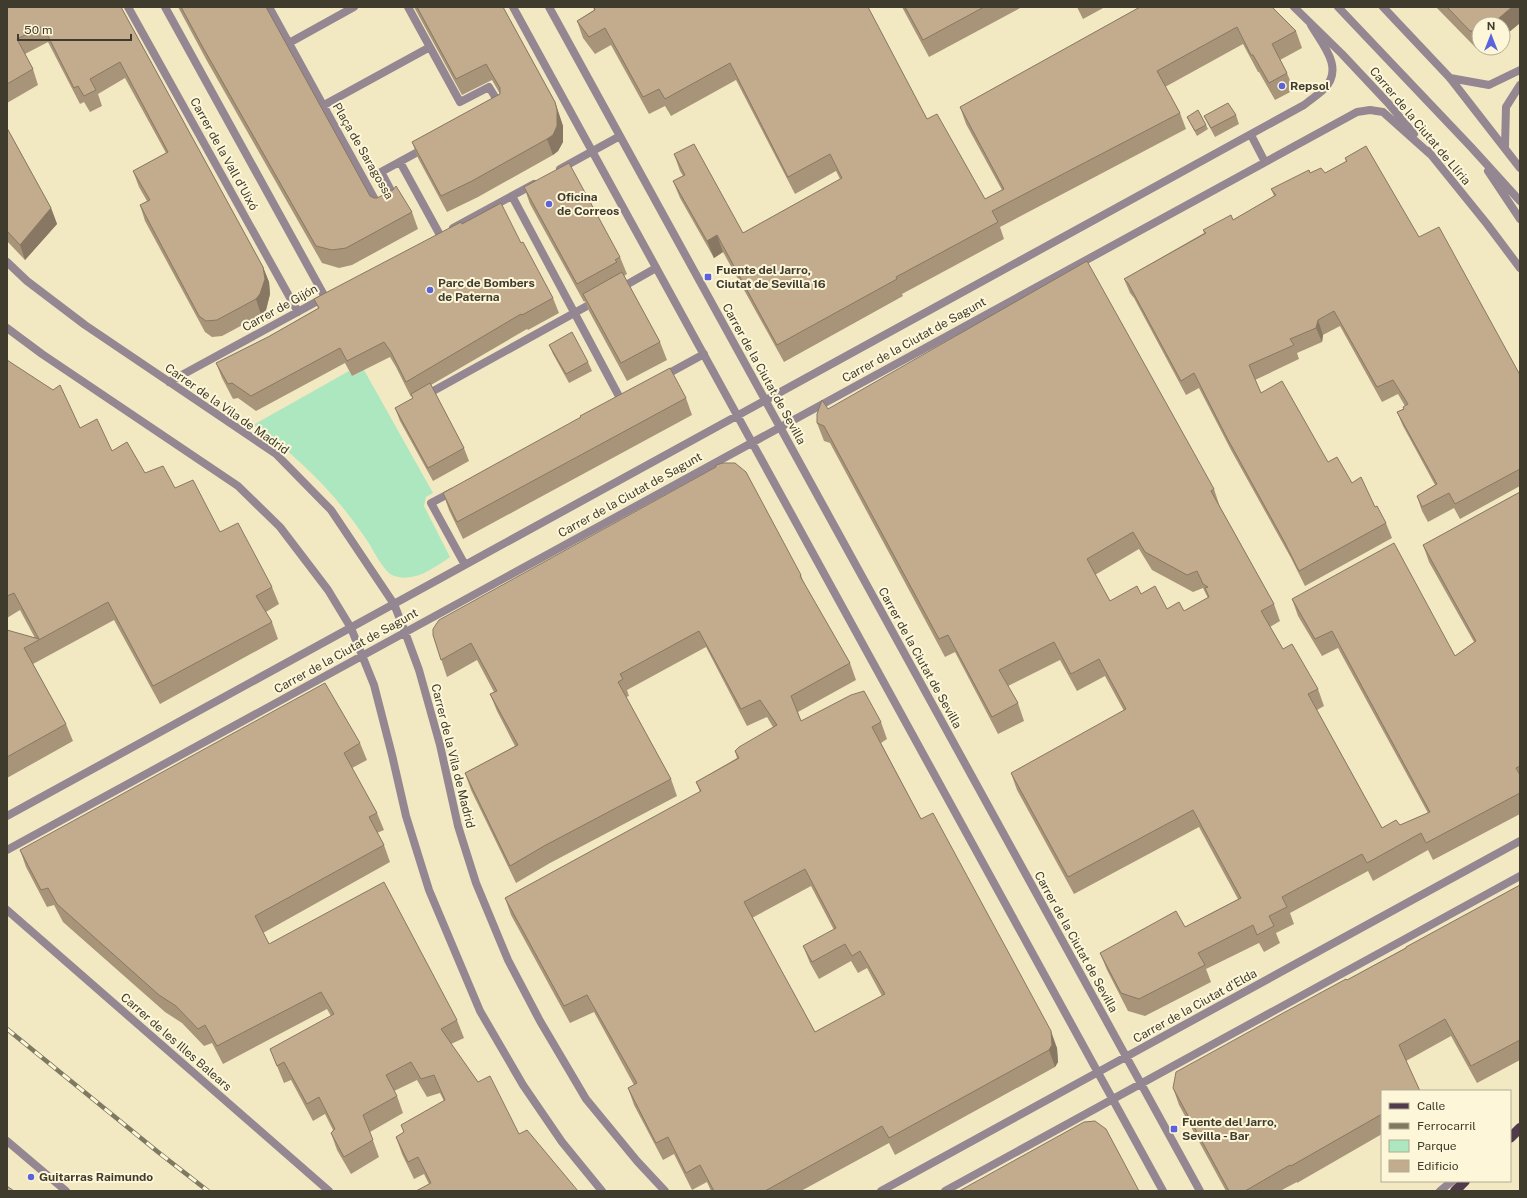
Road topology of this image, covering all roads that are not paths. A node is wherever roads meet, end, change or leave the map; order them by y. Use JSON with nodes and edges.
{"nodes":[{"id":1,"x":128,"y":7,"type":"edge"},
{"id":2,"x":166,"y":7,"type":"edge"},
{"id":3,"x":269,"y":7,"type":"edge"},
{"id":4,"x":354,"y":7,"type":"edge"},
{"id":5,"x":408,"y":7,"type":"edge"},
{"id":6,"x":513,"y":7,"type":"edge"},
{"id":7,"x":549,"y":7,"type":"edge"},
{"id":8,"x":1294,"y":7,"type":"edge"},
{"id":9,"x":1338,"y":7,"type":"edge"},
{"id":10,"x":1383,"y":7,"type":"edge"},
{"id":11,"x":1311,"y":25,"type":"junction"},
{"id":12,"x":289,"y":43,"type":"junction"},
{"id":13,"x":430,"y":47,"type":"junction"},
{"id":14,"x":1520,"y":70,"type":"edge"},
{"id":15,"x":1450,"y":78,"type":"junction"},
{"id":16,"x":1520,"y":85,"type":"edge"},
{"id":17,"x":324,"y":105,"type":"junction"},
{"id":18,"x":494,"y":110,"type":"edge"},
{"id":19,"x":1251,"y":135,"type":"junction"},
{"id":20,"x":620,"y":136,"type":"junction"},
{"id":21,"x":434,"y":143,"type":"edge"},
{"id":22,"x":1471,"y":147,"type":"junction"},
{"id":23,"x":1505,"y":147,"type":"junction"},
{"id":24,"x":592,"y":152,"type":"junction"},
{"id":25,"x":1430,"y":154,"type":"junction"},
{"id":26,"x":400,"y":162,"type":"junction"},
{"id":27,"x":1265,"y":162,"type":"junction"},
{"id":28,"x":1520,"y":168,"type":"edge"},
{"id":29,"x":552,"y":174,"type":"edge"},
{"id":30,"x":538,"y":181,"type":"edge"},
{"id":31,"x":512,"y":196,"type":"junction"},
{"id":32,"x":1520,"y":201,"type":"edge"},
{"id":33,"x":1520,"y":219,"type":"edge"},
{"id":34,"x":7,"y":262,"type":"edge"},
{"id":35,"x":656,"y":268,"type":"junction"},
{"id":36,"x":1520,"y":268,"type":"edge"},
{"id":37,"x":329,"y":295,"type":"joint"},
{"id":38,"x":298,"y":312,"type":"junction"},
{"id":39,"x":574,"y":313,"type":"junction"},
{"id":40,"x":7,"y":328,"type":"edge"},
{"id":41,"x":704,"y":354,"type":"junction"},
{"id":42,"x":655,"y":381,"type":"edge"},
{"id":43,"x":169,"y":382,"type":"junction"},
{"id":44,"x":421,"y":397,"type":"edge"},
{"id":45,"x":621,"y":400,"type":"edge"},
{"id":46,"x":765,"y":401,"type":"junction"},
{"id":47,"x":738,"y":416,"type":"junction"},
{"id":48,"x":780,"y":427,"type":"junction"},
{"id":49,"x":752,"y":442,"type":"junction"},
{"id":50,"x":458,"y":488,"type":"edge"},
{"id":51,"x":465,"y":565,"type":"junction"},
{"id":52,"x":394,"y":604,"type":"junction"},
{"id":53,"x":351,"y":628,"type":"junction"},
{"id":54,"x":405,"y":632,"type":"junction"},
{"id":55,"x":362,"y":656,"type":"junction"},
{"id":56,"x":7,"y":816,"type":"edge"},
{"id":57,"x":1520,"y":841,"type":"edge"},
{"id":58,"x":7,"y":850,"type":"edge"},
{"id":59,"x":1520,"y":876,"type":"edge"},
{"id":60,"x":7,"y":910,"type":"edge"},
{"id":61,"x":1126,"y":1057,"type":"junction"},
{"id":62,"x":1098,"y":1072,"type":"junction"},
{"id":63,"x":1141,"y":1084,"type":"junction"},
{"id":64,"x":1113,"y":1099,"type":"junction"},
{"id":65,"x":1520,"y":1128,"type":"edge"},
{"id":66,"x":1511,"y":1135,"type":"edge"},
{"id":67,"x":7,"y":1141,"type":"edge"},
{"id":68,"x":1451,"y":1182,"type":"edge"},
{"id":69,"x":1464,"y":1182,"type":"edge"},
{"id":70,"x":66,"y":1191,"type":"edge"},
{"id":71,"x":329,"y":1191,"type":"edge"},
{"id":72,"x":602,"y":1191,"type":"edge"},
{"id":73,"x":665,"y":1191,"type":"edge"},
{"id":74,"x":881,"y":1191,"type":"edge"},
{"id":75,"x":945,"y":1191,"type":"edge"},
{"id":76,"x":1163,"y":1191,"type":"edge"},
{"id":77,"x":1200,"y":1191,"type":"edge"},
{"id":78,"x":1440,"y":1191,"type":"edge"},
{"id":79,"x":1455,"y":1191,"type":"edge"}],
"edges":[{"from":1,"to":38,"type":"street","name":"Carrer de la Vall d'Uixó"},
{"from":2,"to":37,"type":"street","name":"Carrer de la Vall d'Uixó"},
{"from":3,"to":12,"type":"street","name":"Plaça de Saragossa"},
{"from":4,"to":12,"type":"street"},
{"from":5,"to":13,"type":"street"},
{"from":6,"to":24,"type":"street"},
{"from":7,"to":20,"type":"street","name":"Carrer de la Ciutat de Sevilla"},
{"from":8,"to":11,"type":"street","name":"Carrer de la Ciutat de Llíria"},
{"from":9,"to":22,"type":"street","name":"Carrer de la Ciutat de Llíria"},
{"from":10,"to":15,"type":"street"},
{"from":11,"to":19,"type":"street","name":"Carrer de la Ciutat de Sagunt"},
{"from":11,"to":25,"type":"street","name":"Carrer de la Ciutat de Llíria"},
{"from":12,"to":17,"type":"street","name":"Plaça de Saragossa"},
{"from":13,"to":17,"type":"street","name":"Plaça de Saragossa"},
{"from":13,"to":18,"type":"street"},
{"from":14,"to":15,"type":"street"},
{"from":15,"to":23,"type":"street"},
{"from":16,"to":23,"type":"street"},
{"from":17,"to":26,"type":"street","name":"Plaça de Saragossa"},
{"from":19,"to":27,"type":"street"},
{"from":19,"to":46,"type":"street","name":"Carrer de la Ciutat de Sagunt"},
{"from":20,"to":24,"type":"street"},
{"from":20,"to":46,"type":"street","name":"Carrer de la Ciutat de Sevilla"},
{"from":21,"to":26,"type":"street","name":"Plaça de Saragossa"},
{"from":22,"to":32,"type":"street","name":"Carrer de la Ciutat de Llíria"},
{"from":22,"to":33,"type":"street","name":"Carrer de la Ciutat de Llíria"},
{"from":23,"to":28,"type":"street"},
{"from":24,"to":29,"type":"street"},
{"from":24,"to":35,"type":"street"},
{"from":25,"to":27,"type":"street","name":"Carrer de la Ciutat de Sagunt"},
{"from":25,"to":36,"type":"street","name":"Carrer de la Ciutat de Llíria"},
{"from":26,"to":31,"type":"street"},
{"from":27,"to":48,"type":"street","name":"Carrer de la Ciutat de Sagunt"},
{"from":30,"to":31,"type":"street"},
{"from":31,"to":39,"type":"street"},
{"from":34,"to":43,"type":"street","name":"Carrer de la Vila de Madrid"},
{"from":35,"to":39,"type":"street"},
{"from":35,"to":41,"type":"street"},
{"from":37,"to":38,"type":"street","name":"Carrer de Gijón"},
{"from":38,"to":43,"type":"street","name":"Carrer de Gijón"},
{"from":39,"to":44,"type":"street"},
{"from":39,"to":45,"type":"street"},
{"from":40,"to":53,"type":"street"},
{"from":41,"to":42,"type":"street"},
{"from":41,"to":47,"type":"street"},
{"from":43,"to":52,"type":"street","name":"Carrer de la Vila de Madrid"},
{"from":46,"to":47,"type":"street","name":"Carrer de la Ciutat de Sagunt"},
{"from":46,"to":48,"type":"street","name":"Carrer de la Ciutat de Sevilla"},
{"from":47,"to":49,"type":"street"},
{"from":47,"to":51,"type":"street","name":"Carrer de la Ciutat de Sagunt"},
{"from":48,"to":49,"type":"street","name":"Carrer de la Ciutat de Sagunt"},
{"from":48,"to":61,"type":"street","name":"Carrer de la Ciutat de Sevilla"},
{"from":49,"to":54,"type":"street","name":"Carrer de la Ciutat de Sagunt"},
{"from":49,"to":62,"type":"street"},
{"from":50,"to":51,"type":"street"},
{"from":51,"to":52,"type":"street","name":"Carrer de la Ciutat de Sagunt"},
{"from":52,"to":53,"type":"street","name":"Carrer de la Ciutat de Sagunt"},
{"from":52,"to":54,"type":"street","name":"Carrer de la Vila de Madrid"},
{"from":53,"to":55,"type":"street"},
{"from":53,"to":56,"type":"street","name":"Carrer de la Ciutat de Sagunt"},
{"from":54,"to":55,"type":"street","name":"Carrer de la Ciutat de Sagunt"},
{"from":54,"to":73,"type":"street","name":"Carrer de la Vila de Madrid"},
{"from":55,"to":58,"type":"street","name":"Carrer de la Ciutat de Sagunt"},
{"from":55,"to":72,"type":"street"},
{"from":57,"to":61,"type":"street","name":"Carrer de la Ciutat d'Elda"},
{"from":59,"to":63,"type":"street"},
{"from":60,"to":71,"type":"street","name":"Carrer de les Illes Balears"},
{"from":61,"to":62,"type":"street","name":"Carrer de la Ciutat d'Elda"},
{"from":61,"to":63,"type":"street","name":"Carrer de la Ciutat de Sevilla"},
{"from":62,"to":64,"type":"street"},
{"from":62,"to":74,"type":"street","name":"Carrer de la Ciutat d'Elda"},
{"from":63,"to":64,"type":"street"},
{"from":63,"to":77,"type":"street","name":"Carrer de la Ciutat de Sevilla"},
{"from":64,"to":75,"type":"street"},
{"from":64,"to":76,"type":"street"},
{"from":65,"to":66,"type":"main road"},
{"from":67,"to":70,"type":"street"},
{"from":68,"to":78,"type":"street"},
{"from":69,"to":79,"type":"main road"}]}
